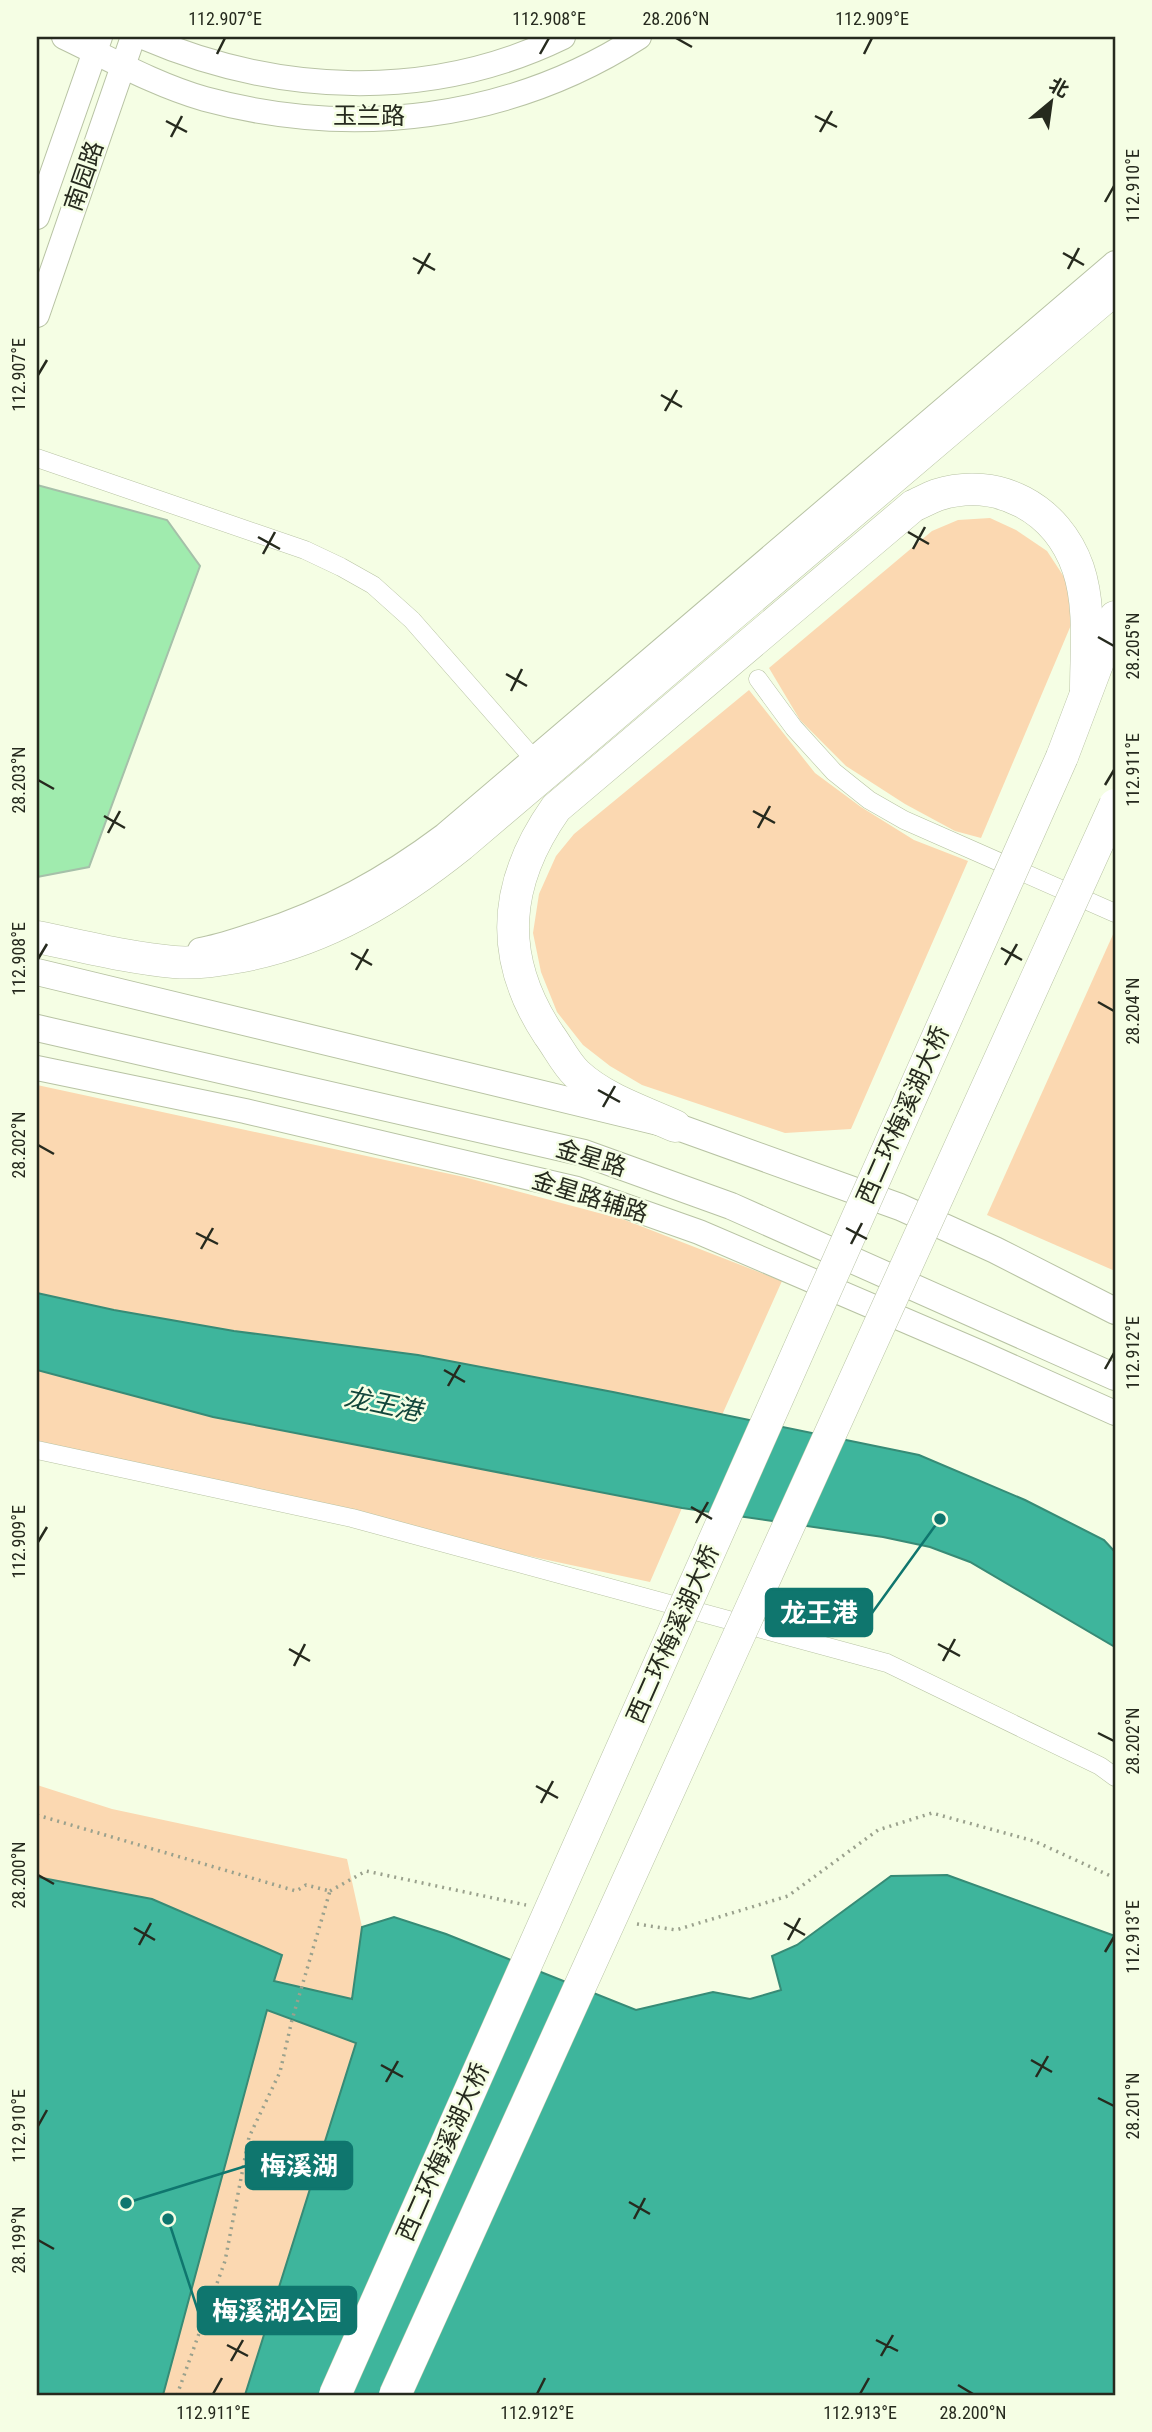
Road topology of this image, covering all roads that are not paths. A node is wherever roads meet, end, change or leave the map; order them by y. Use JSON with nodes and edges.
{"nodes":[{"id":1,"x":64,"y":37,"type":"edge"},
{"id":2,"x":133,"y":37,"type":"edge"},
{"id":3,"x":143,"y":37,"type":"edge"},
{"id":4,"x":563,"y":37,"type":"edge"},
{"id":5,"x":639,"y":37,"type":"edge"},
{"id":6,"x":97,"y":44,"type":"edge"},
{"id":7,"x":123,"y":65,"type":"junction"},
{"id":8,"x":37,"y":217,"type":"edge"},
{"id":9,"x":1115,"y":263,"type":"edge"},
{"id":10,"x":1115,"y":289,"type":"edge"},
{"id":11,"x":37,"y":316,"type":"edge"},
{"id":12,"x":37,"y":458,"type":"edge"},
{"id":13,"x":1115,"y":617,"type":"edge"},
{"id":14,"x":758,"y":679,"type":"dead end"},
{"id":15,"x":1086,"y":690,"type":"junction"},
{"id":16,"x":533,"y":758,"type":"junction"},
{"id":17,"x":1115,"y":805,"type":"edge"},
{"id":18,"x":1115,"y":913,"type":"edge"},
{"id":19,"x":37,"y":937,"type":"edge"},
{"id":20,"x":129,"y":954,"type":"junction"},
{"id":21,"x":37,"y":972,"type":"edge"},
{"id":22,"x":37,"y":1028,"type":"edge"},
{"id":23,"x":37,"y":1068,"type":"edge"},
{"id":24,"x":675,"y":1126,"type":"junction"},
{"id":25,"x":1115,"y":1311,"type":"edge"},
{"id":26,"x":1115,"y":1377,"type":"edge"},
{"id":27,"x":1115,"y":1413,"type":"edge"},
{"id":28,"x":37,"y":1450,"type":"edge"},
{"id":29,"x":1115,"y":1777,"type":"edge"},
{"id":30,"x":335,"y":2395,"type":"edge"},
{"id":31,"x":395,"y":2395,"type":"edge"}],
"edges":[{"from":1,"to":6,"type":"street","name":"玉兰路"},
{"from":2,"to":7,"type":"street","name":"南园路"},
{"from":3,"to":4,"type":"street","name":"玉兰路"},
{"from":5,"to":7,"type":"street","name":"玉兰路"},
{"from":6,"to":7,"type":"street","name":"玉兰路"},
{"from":6,"to":8,"type":"street","name":"南园路"},
{"from":7,"to":11,"type":"street","name":"南园路"},
{"from":9,"to":16,"type":"street"},
{"from":10,"to":20,"type":"highway"},
{"from":12,"to":16,"type":"street"},
{"from":13,"to":15,"type":"highway","name":"西二环梅溪湖大桥"},
{"from":14,"to":18,"type":"street"},
{"from":15,"to":24,"type":"highway"},
{"from":15,"to":30,"type":"highway","name":"西二环梅溪湖大桥","bridge":true},
{"from":16,"to":20,"type":"street"},
{"from":17,"to":31,"type":"highway","bridge":true},
{"from":19,"to":20,"type":"highway"},
{"from":21,"to":24,"type":"main road","name":"金星路"},
{"from":22,"to":26,"type":"main road","name":"金星路"},
{"from":23,"to":27,"type":"street","name":"金星路辅路"},
{"from":24,"to":25,"type":"main road","name":"金星路"},
{"from":28,"to":29,"type":"street"}]}
